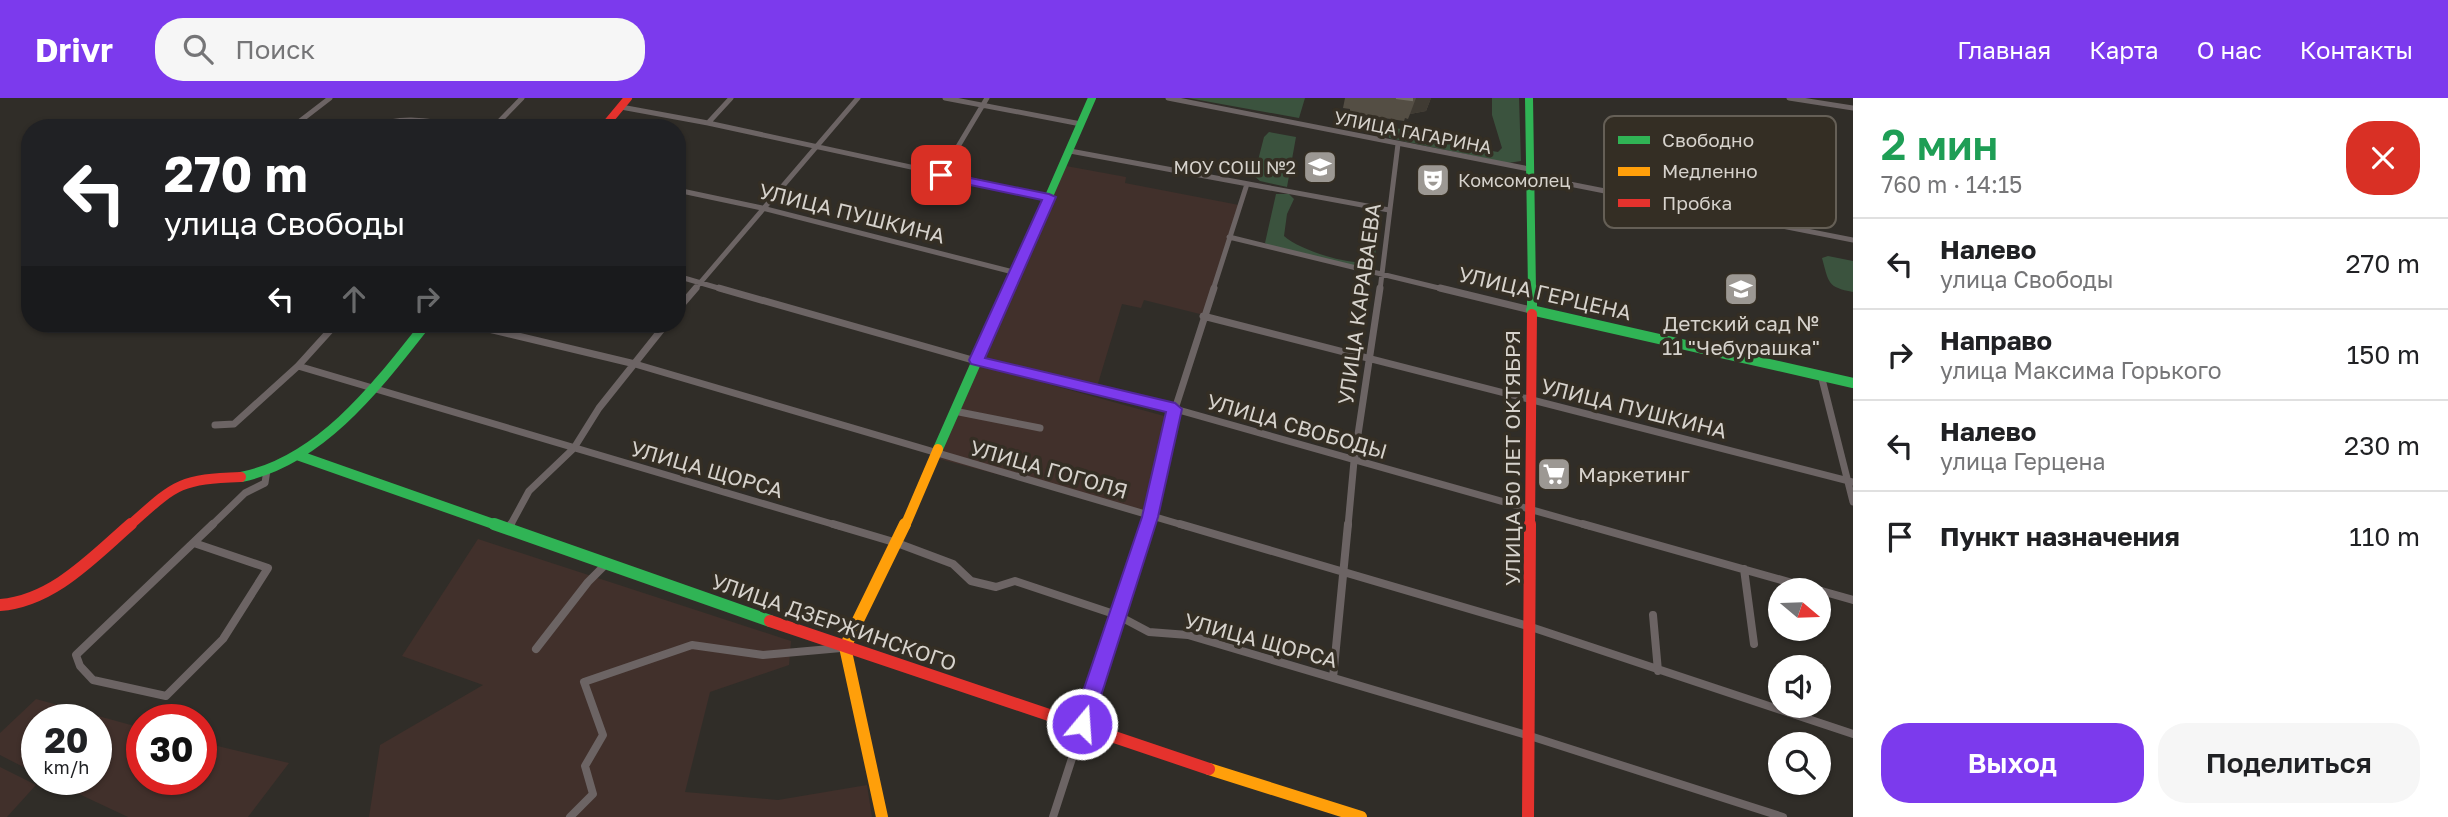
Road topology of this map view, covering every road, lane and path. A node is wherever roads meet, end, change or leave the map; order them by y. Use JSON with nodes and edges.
{"nodes":[{"id":1,"x":330,"y":98,"type":"edge"},
{"id":2,"x":522,"y":98,"type":"edge"},
{"id":3,"x":731,"y":98,"type":"edge"},
{"id":4,"x":858,"y":98,"type":"edge"},
{"id":5,"x":945,"y":98,"type":"edge"},
{"id":6,"x":987,"y":98,"type":"edge"},
{"id":7,"x":1092,"y":98,"type":"edge"},
{"id":8,"x":1168,"y":98,"type":"edge"},
{"id":9,"x":1529,"y":98,"type":"edge"},
{"id":10,"x":1789,"y":98,"type":"edge"},
{"id":11,"x":624,"y":102,"type":"edge"},
{"id":12,"x":983,"y":104,"type":"junction"},
{"id":13,"x":1853,"y":108,"type":"edge"},
{"id":14,"x":303,"y":119,"type":"edge"},
{"id":15,"x":502,"y":119,"type":"edge"},
{"id":16,"x":610,"y":119,"type":"edge"},
{"id":17,"x":708,"y":122,"type":"junction"},
{"id":18,"x":1081,"y":124,"type":"junction"},
{"id":19,"x":1398,"y":144,"type":"junction"},
{"id":20,"x":816,"y":148,"type":"junction"},
{"id":21,"x":1070,"y":151,"type":"junction"},
{"id":22,"x":1529,"y":173,"type":"junction"},
{"id":23,"x":941,"y":175,"type":"junction"},
{"id":24,"x":1247,"y":184,"type":"junction"},
{"id":25,"x":1604,"y":189,"type":"edge"},
{"id":26,"x":686,"y":192,"type":"edge"},
{"id":27,"x":1049,"y":197,"type":"junction"},
{"id":28,"x":762,"y":208,"type":"junction"},
{"id":29,"x":1389,"y":210,"type":"junction"},
{"id":30,"x":1795,"y":228,"type":"edge"},
{"id":31,"x":1229,"y":237,"type":"junction"},
{"id":32,"x":1853,"y":240,"type":"edge"},
{"id":33,"x":1017,"y":273,"type":"junction"},
{"id":34,"x":1381,"y":275,"type":"junction"},
{"id":35,"x":686,"y":278,"type":"edge"},
{"id":36,"x":700,"y":282,"type":"junction"},
{"id":37,"x":686,"y":299,"type":"edge"},
{"id":38,"x":1531,"y":310,"type":"junction"},
{"id":39,"x":1203,"y":316,"type":"junction"},
{"id":40,"x":328,"y":333,"type":"edge"},
{"id":41,"x":419,"y":333,"type":"edge"},
{"id":42,"x":506,"y":333,"type":"edge"},
{"id":43,"x":659,"y":333,"type":"edge"},
{"id":44,"x":1371,"y":359,"type":"junction"},
{"id":45,"x":976,"y":360,"type":"junction"},
{"id":46,"x":635,"y":364,"type":"junction"},
{"id":47,"x":298,"y":366,"type":"junction"},
{"id":48,"x":1821,"y":375,"type":"junction"},
{"id":49,"x":1853,"y":383,"type":"edge"},
{"id":50,"x":374,"y":389,"type":"junction"},
{"id":51,"x":1533,"y":401,"type":"junction"},
{"id":52,"x":1175,"y":409,"type":"junction"},
{"id":53,"x":954,"y":411,"type":"junction"},
{"id":54,"x":215,"y":425,"type":"dead end"},
{"id":55,"x":1040,"y":428,"type":"dead end"},
{"id":56,"x":574,"y":448,"type":"junction"},
{"id":57,"x":935,"y":454,"type":"junction"},
{"id":58,"x":298,"y":455,"type":"junction"},
{"id":59,"x":1354,"y":461,"type":"junction"},
{"id":60,"x":267,"y":469,"type":"junction"},
{"id":61,"x":1850,"y":481,"type":"edge"},
{"id":62,"x":1853,"y":502,"type":"edge"},
{"id":63,"x":1532,"y":511,"type":"junction"},
{"id":64,"x":1150,"y":517,"type":"junction"},
{"id":65,"x":508,"y":530,"type":"junction"},
{"id":66,"x":194,"y":542,"type":"junction"},
{"id":67,"x":897,"y":543,"type":"junction"},
{"id":68,"x":606,"y":564,"type":"junction"},
{"id":69,"x":1744,"y":569,"type":"junction"},
{"id":70,"x":1345,"y":573,"type":"junction"},
{"id":71,"x":1776,"y":578,"type":"edge"},
{"id":72,"x":1831,"y":594,"type":"edge"},
{"id":73,"x":1853,"y":600,"type":"edge"},
{"id":74,"x":0,"y":606,"type":"edge"},
{"id":75,"x":1117,"y":615,"type":"junction"},
{"id":76,"x":1653,"y":615,"type":"dead end"},
{"id":77,"x":1531,"y":627,"type":"junction"},
{"id":78,"x":1754,"y":645,"type":"dead end"},
{"id":79,"x":845,"y":647,"type":"junction"},
{"id":80,"x":536,"y":649,"type":"dead end"},
{"id":81,"x":1658,"y":671,"type":"junction"},
{"id":82,"x":1333,"y":678,"type":"junction"},
{"id":83,"x":1082,"y":724,"type":"junction"},
{"id":84,"x":1853,"y":734,"type":"edge"},
{"id":85,"x":1530,"y":736,"type":"junction"},
{"id":86,"x":570,"y":817,"type":"edge"},
{"id":87,"x":882,"y":817,"type":"edge"},
{"id":88,"x":1053,"y":817,"type":"edge"},
{"id":89,"x":1361,"y":817,"type":"edge"},
{"id":90,"x":1528,"y":817,"type":"edge"},
{"id":91,"x":1783,"y":817,"type":"edge"}],
"edges":[{"from":1,"to":14,"type":"street"},
{"from":2,"to":15,"type":"street"},
{"from":3,"to":17,"type":"street"},
{"from":4,"to":20,"type":"street"},
{"from":5,"to":12,"type":"street"},
{"from":6,"to":12,"type":"street"},
{"from":7,"to":18,"type":"street"},
{"from":8,"to":19,"type":"street","name":"УЛИЦА ГАГАРИНА"},
{"from":9,"to":22,"type":"street","name":"УЛИЦА 50 ЛЕТ ОКТЯБРЯ"},
{"from":10,"to":13,"type":"street"},
{"from":11,"to":16,"type":"street"},
{"from":11,"to":17,"type":"street"},
{"from":12,"to":18,"type":"street"},
{"from":12,"to":23,"type":"street"},
{"from":17,"to":20,"type":"street"},
{"from":18,"to":21,"type":"street"},
{"from":19,"to":22,"type":"street","name":"УЛИЦА ГАГАРИНА"},
{"from":19,"to":29,"type":"street","name":"УЛИЦА КАРАВАЕВА"},
{"from":20,"to":23,"type":"street"},
{"from":20,"to":28,"type":"street"},
{"from":21,"to":24,"type":"street"},
{"from":21,"to":27,"type":"street"},
{"from":22,"to":25,"type":"street","name":"УЛИЦА ГАГАРИНА"},
{"from":22,"to":38,"type":"street","name":"УЛИЦА 50 ЛЕТ ОКТЯБРЯ"},
{"from":23,"to":27,"type":"street"},
{"from":24,"to":29,"type":"street"},
{"from":24,"to":31,"type":"street"},
{"from":26,"to":28,"type":"street","name":"УЛИЦА ПУШКИНА"},
{"from":27,"to":33,"type":"street"},
{"from":28,"to":33,"type":"street","name":"УЛИЦА ПУШКИНА"},
{"from":28,"to":36,"type":"street"},
{"from":29,"to":34,"type":"street","name":"УЛИЦА КАРАВАЕВА"},
{"from":30,"to":32,"type":"street","name":"УЛИЦА ГАГАРИНА"},
{"from":31,"to":34,"type":"street","name":"УЛИЦА ГЕРЦЕНА"},
{"from":31,"to":39,"type":"street"},
{"from":33,"to":45,"type":"street"},
{"from":34,"to":38,"type":"street","name":"УЛИЦА ГЕРЦЕНА"},
{"from":34,"to":44,"type":"street","name":"УЛИЦА КАРАВАЕВА"},
{"from":35,"to":36,"type":"street","name":"УЛИЦА СВОБОДЫ"},
{"from":36,"to":37,"type":"street"},
{"from":36,"to":45,"type":"street","name":"УЛИЦА СВОБОДЫ"},
{"from":38,"to":48,"type":"street","name":"УЛИЦА ГЕРЦЕНА"},
{"from":38,"to":51,"type":"street","name":"УЛИЦА 50 ЛЕТ ОКТЯБРЯ"},
{"from":39,"to":44,"type":"street","name":"УЛИЦА ПУШКИНА"},
{"from":39,"to":52,"type":"street"},
{"from":40,"to":47,"type":"street"},
{"from":41,"to":50,"type":"street"},
{"from":42,"to":46,"type":"street","name":"УЛИЦА ГОГОЛЯ"},
{"from":43,"to":46,"type":"street"},
{"from":44,"to":51,"type":"street","name":"УЛИЦА ПУШКИНА"},
{"from":44,"to":59,"type":"street","name":"УЛИЦА КАРАВАЕВА"},
{"from":45,"to":52,"type":"street","name":"УЛИЦА СВОБОДЫ"},
{"from":45,"to":53,"type":"street"},
{"from":46,"to":56,"type":"street"},
{"from":46,"to":57,"type":"street","name":"УЛИЦА ГОГОЛЯ"},
{"from":47,"to":50,"type":"street","name":"УЛИЦА ЩОРСА"},
{"from":47,"to":54,"type":"street"},
{"from":48,"to":49,"type":"street","name":"УЛИЦА ГЕРЦЕНА"},
{"from":48,"to":61,"type":"street"},
{"from":50,"to":56,"type":"street","name":"УЛИЦА ЩОРСА"},
{"from":50,"to":58,"type":"street"},
{"from":51,"to":61,"type":"street","name":"УЛИЦА ПУШКИНА"},
{"from":51,"to":63,"type":"street","name":"УЛИЦА 50 ЛЕТ ОКТЯБРЯ"},
{"from":52,"to":59,"type":"street","name":"УЛИЦА СВОБОДЫ"},
{"from":52,"to":64,"type":"street"},
{"from":53,"to":55,"type":"street"},
{"from":53,"to":57,"type":"street"},
{"from":56,"to":65,"type":"street"},
{"from":56,"to":67,"type":"street","name":"УЛИЦА ЩОРСА"},
{"from":57,"to":64,"type":"street","name":"УЛИЦА ГОГОЛЯ"},
{"from":57,"to":67,"type":"street"},
{"from":58,"to":60,"type":"street"},
{"from":58,"to":65,"type":"street","name":"УЛИЦА ДЗЕРЖИНСКОГО"},
{"from":59,"to":63,"type":"street","name":"УЛИЦА СВОБОДЫ"},
{"from":59,"to":70,"type":"street","name":"УЛИЦА КАРАВАЕВА"},
{"from":60,"to":66,"type":"street"},
{"from":60,"to":74,"type":"street"},
{"from":61,"to":62,"type":"street"},
{"from":63,"to":69,"type":"street","name":"УЛИЦА СВОБОДЫ"},
{"from":63,"to":77,"type":"street","name":"УЛИЦА 50 ЛЕТ ОКТЯБРЯ"},
{"from":64,"to":70,"type":"street","name":"УЛИЦА ГОГОЛЯ"},
{"from":64,"to":75,"type":"street"},
{"from":65,"to":68,"type":"street","name":"УЛИЦА ДЗЕРЖИНСКОГО"},
{"from":66,"to":66,"type":"street"},
{"from":67,"to":75,"type":"street","name":"УЛИЦА ЩОРСА"},
{"from":67,"to":79,"type":"street"},
{"from":68,"to":79,"type":"street","name":"УЛИЦА ДЗЕРЖИНСКОГО"},
{"from":68,"to":80,"type":"street"},
{"from":69,"to":71,"type":"street","name":"УЛИЦА СВОБОДЫ"},
{"from":69,"to":78,"type":"street"},
{"from":70,"to":77,"type":"street","name":"УЛИЦА ГОГОЛЯ"},
{"from":70,"to":82,"type":"street","name":"УЛИЦА КАРАВАЕВА"},
{"from":72,"to":73,"type":"street","name":"УЛИЦА СВОБОДЫ"},
{"from":75,"to":82,"type":"street","name":"УЛИЦА ЩОРСА"},
{"from":75,"to":83,"type":"street"},
{"from":76,"to":81,"type":"street"},
{"from":77,"to":81,"type":"street","name":"УЛИЦА ГОГОЛЯ"},
{"from":77,"to":85,"type":"street","name":"УЛИЦА 50 ЛЕТ ОКТЯБРЯ"},
{"from":79,"to":83,"type":"street","name":"УЛИЦА ДЗЕРЖИНСКОГО"},
{"from":79,"to":86,"type":"street"},
{"from":79,"to":87,"type":"street"},
{"from":81,"to":84,"type":"street","name":"УЛИЦА ГОГОЛЯ"},
{"from":82,"to":85,"type":"street","name":"УЛИЦА ЩОРСА"},
{"from":83,"to":88,"type":"street"},
{"from":83,"to":89,"type":"street","name":"УЛИЦА ДЗЕРЖИНСКОГО"},
{"from":85,"to":90,"type":"street","name":"УЛИЦА 50 ЛЕТ ОКТЯБРЯ"},
{"from":85,"to":91,"type":"street","name":"УЛИЦА ЩОРСА"}]}
